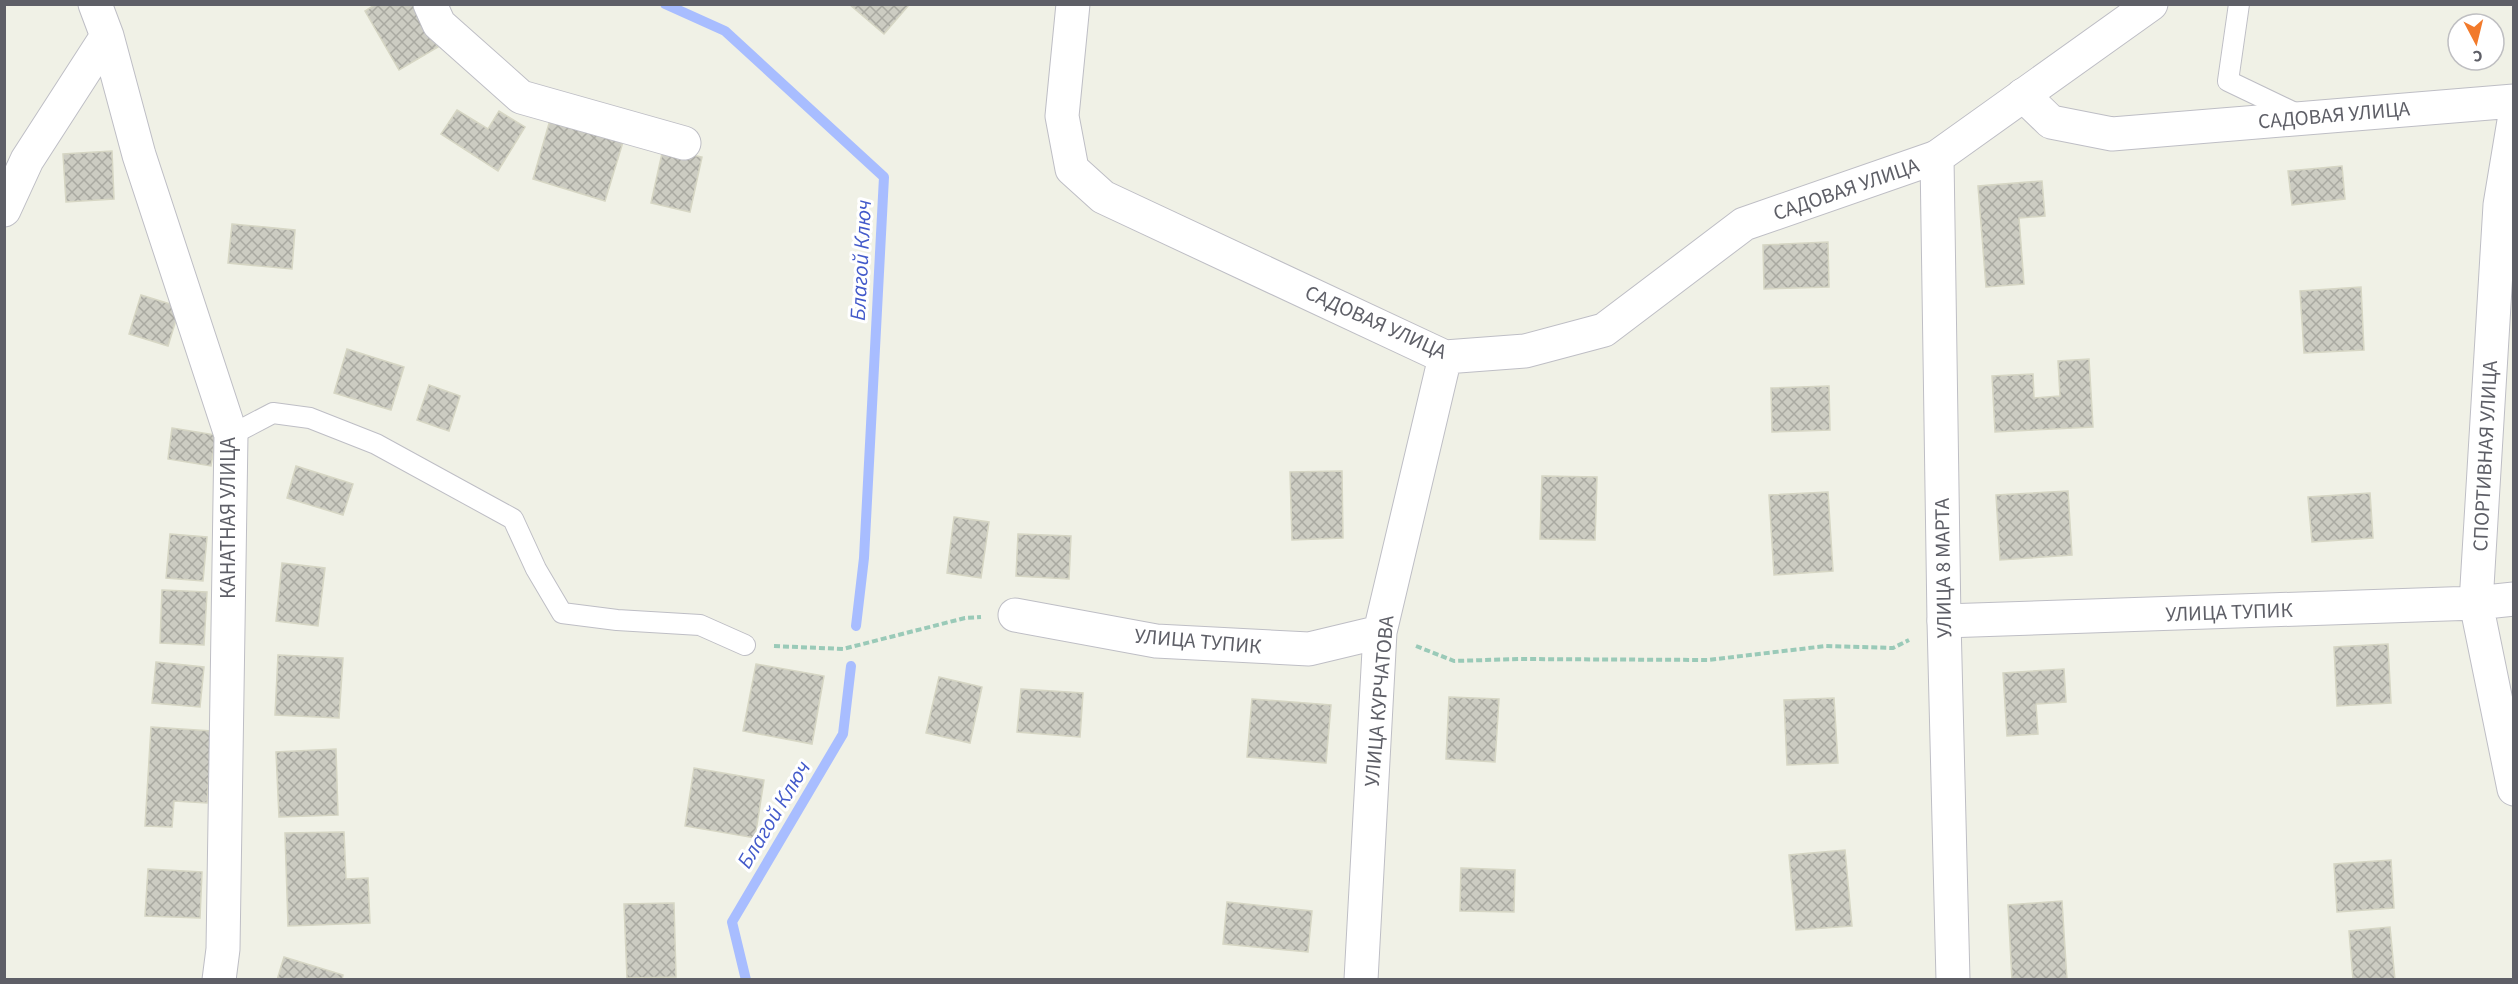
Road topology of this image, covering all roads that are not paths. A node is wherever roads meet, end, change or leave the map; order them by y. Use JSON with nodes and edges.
{"nodes":[{"id":1,"x":95,"y":4,"type":"edge"},
{"id":2,"x":430,"y":4,"type":"edge"},
{"id":3,"x":1073,"y":4,"type":"edge"},
{"id":4,"x":2151,"y":4,"type":"edge"},
{"id":5,"x":2239,"y":4,"type":"edge"},
{"id":6,"x":107,"y":36,"type":"junction"},
{"id":7,"x":2024,"y":95,"type":"junction"},
{"id":8,"x":2514,"y":101,"type":"edge"},
{"id":9,"x":2304,"y":118,"type":"junction"},
{"id":10,"x":2514,"y":121,"type":"edge"},
{"id":11,"x":684,"y":143,"type":"dead end"},
{"id":12,"x":1937,"y":157,"type":"junction"},
{"id":13,"x":4,"y":210,"type":"edge"},
{"id":14,"x":1445,"y":357,"type":"junction"},
{"id":15,"x":231,"y":435,"type":"junction"},
{"id":16,"x":2514,"y":598,"type":"edge"},
{"id":17,"x":2476,"y":603,"type":"junction"},
{"id":18,"x":1015,"y":615,"type":"road end"},
{"id":19,"x":1944,"y":621,"type":"junction"},
{"id":20,"x":1380,"y":632,"type":"junction"},
{"id":21,"x":745,"y":645,"type":"road end"},
{"id":22,"x":2514,"y":789,"type":"edge"},
{"id":23,"x":219,"y":980,"type":"edge"},
{"id":24,"x":1361,"y":980,"type":"edge"},
{"id":25,"x":1953,"y":980,"type":"edge"}],
"edges":[{"from":1,"to":6,"type":"street","name":"КАНАТНАЯ УЛИЦА"},
{"from":2,"to":11,"type":"street"},
{"from":3,"to":14,"type":"street","name":"САДОВАЯ УЛИЦА"},
{"from":4,"to":7,"type":"street","name":"САДОВАЯ УЛИЦА"},
{"from":5,"to":9,"type":"lane"},
{"from":6,"to":13,"type":"street"},
{"from":6,"to":15,"type":"street","name":"КАНАТНАЯ УЛИЦА"},
{"from":7,"to":9,"type":"street","name":"САДОВАЯ УЛИЦА"},
{"from":7,"to":12,"type":"street","name":"САДОВАЯ УЛИЦА"},
{"from":8,"to":9,"type":"street","name":"САДОВАЯ УЛИЦА"},
{"from":10,"to":17,"type":"street","name":"СПОРТИВНАЯ УЛИЦА"},
{"from":12,"to":14,"type":"street","name":"САДОВАЯ УЛИЦА"},
{"from":12,"to":19,"type":"street","name":"УЛИЦА 8 МАРТА"},
{"from":14,"to":20,"type":"street","name":"УЛИЦА КУРЧАТОВА"},
{"from":15,"to":21,"type":"lane"},
{"from":15,"to":23,"type":"street","name":"КАНАТНАЯ УЛИЦА"},
{"from":16,"to":17,"type":"street","name":"УЛИЦА ТУПИК"},
{"from":17,"to":19,"type":"street","name":"УЛИЦА ТУПИК"},
{"from":17,"to":22,"type":"street","name":"СПОРТИВНАЯ УЛИЦА"},
{"from":18,"to":20,"type":"street","name":"УЛИЦА ТУПИК"},
{"from":19,"to":25,"type":"street","name":"УЛИЦА 8 МАРТА"},
{"from":20,"to":24,"type":"street","name":"УЛИЦА КУРЧАТОВА"}]}
